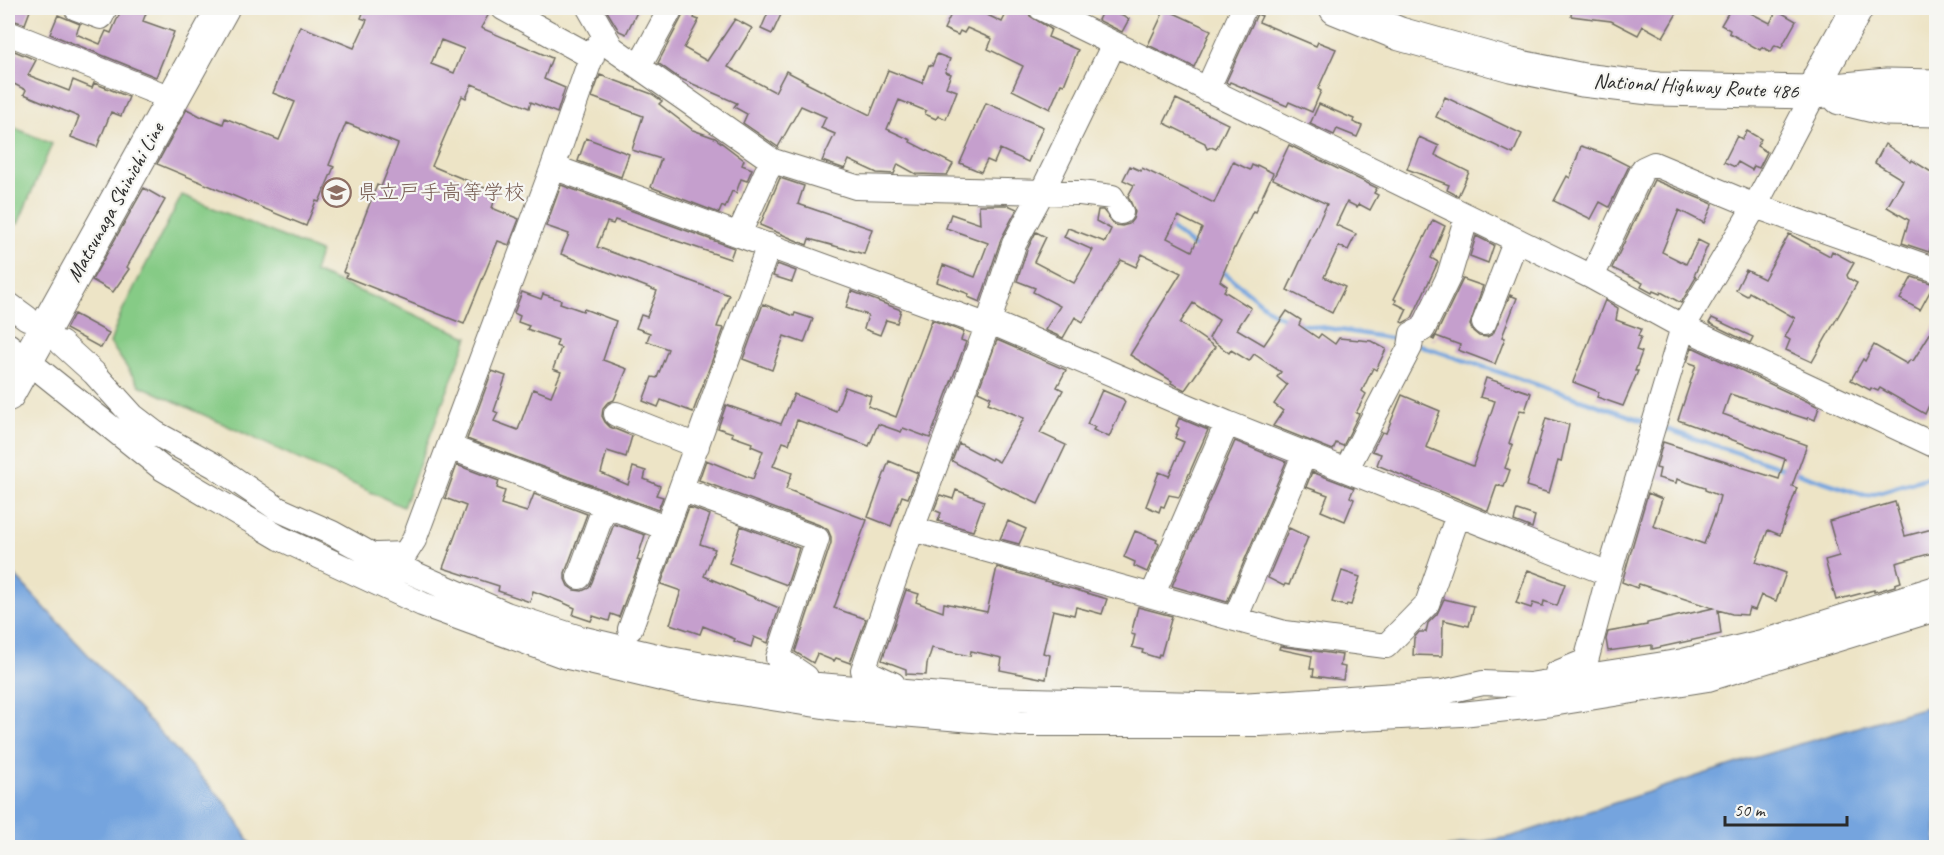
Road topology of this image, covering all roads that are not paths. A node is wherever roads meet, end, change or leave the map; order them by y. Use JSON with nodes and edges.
{"nodes":[{"id":1,"x":76,"y":8,"type":"edge"},
{"id":2,"x":105,"y":8,"type":"edge"},
{"id":3,"x":223,"y":8,"type":"edge"},
{"id":4,"x":503,"y":8,"type":"edge"},
{"id":5,"x":589,"y":8,"type":"edge"},
{"id":6,"x":671,"y":8,"type":"edge"},
{"id":7,"x":1041,"y":8,"type":"edge"},
{"id":8,"x":1244,"y":8,"type":"edge"},
{"id":9,"x":1336,"y":8,"type":"edge"},
{"id":10,"x":1857,"y":8,"type":"edge"},
{"id":11,"x":8,"y":33,"type":"edge"},
{"id":12,"x":1114,"y":44,"type":"junction"},
{"id":13,"x":597,"y":47,"type":"junction"},
{"id":14,"x":639,"y":67,"type":"junction"},
{"id":15,"x":1936,"y":86,"type":"edge"},
{"id":16,"x":1208,"y":90,"type":"junction"},
{"id":17,"x":1815,"y":92,"type":"junction"},
{"id":18,"x":173,"y":99,"type":"junction"},
{"id":19,"x":1936,"y":110,"type":"edge"},
{"id":20,"x":554,"y":167,"type":"junction"},
{"id":21,"x":769,"y":167,"type":"junction"},
{"id":22,"x":1038,"y":199,"type":"junction"},
{"id":23,"x":1116,"y":205,"type":"dead end"},
{"id":24,"x":1755,"y":206,"type":"junction"},
{"id":25,"x":1467,"y":216,"type":"junction"},
{"id":26,"x":739,"y":234,"type":"junction"},
{"id":27,"x":1516,"y":240,"type":"junction"},
{"id":28,"x":769,"y":245,"type":"junction"},
{"id":29,"x":1936,"y":270,"type":"edge"},
{"id":30,"x":1592,"y":277,"type":"junction"},
{"id":31,"x":8,"y":304,"type":"edge"},
{"id":32,"x":27,"y":318,"type":"dead end"},
{"id":33,"x":1484,"y":322,"type":"dead end"},
{"id":34,"x":988,"y":324,"type":"junction"},
{"id":35,"x":1683,"y":327,"type":"junction"},
{"id":36,"x":61,"y":343,"type":"dead end"},
{"id":37,"x":15,"y":369,"type":"edge"},
{"id":38,"x":616,"y":414,"type":"dead end"},
{"id":39,"x":1227,"y":423,"type":"junction"},
{"id":40,"x":697,"y":446,"type":"junction"},
{"id":41,"x":1936,"y":446,"type":"edge"},
{"id":42,"x":448,"y":447,"type":"junction"},
{"id":43,"x":1305,"y":453,"type":"junction"},
{"id":44,"x":1346,"y":470,"type":"junction"},
{"id":45,"x":681,"y":489,"type":"junction"},
{"id":46,"x":605,"y":506,"type":"junction"},
{"id":47,"x":1458,"y":515,"type":"junction"},
{"id":48,"x":666,"y":528,"type":"junction"},
{"id":49,"x":912,"y":529,"type":"junction"},
{"id":50,"x":280,"y":538,"type":"junction"},
{"id":51,"x":372,"y":555,"type":"junction"},
{"id":52,"x":1609,"y":574,"type":"junction"},
{"id":53,"x":579,"y":577,"type":"dead end"},
{"id":54,"x":1936,"y":588,"type":"edge"},
{"id":55,"x":1152,"y":596,"type":"junction"},
{"id":56,"x":1936,"y":609,"type":"edge"},
{"id":57,"x":1235,"y":619,"type":"junction"},
{"id":58,"x":630,"y":629,"type":"dead end"},
{"id":59,"x":806,"y":684,"type":"junction"},
{"id":60,"x":1529,"y":685,"type":"junction"},
{"id":61,"x":909,"y":691,"type":"junction"},
{"id":62,"x":1462,"y":714,"type":"junction"}],
"edges":[{"from":1,"to":2,"type":"street"},
{"from":3,"to":18,"type":"main road","name":"Matsunaga Shinichi Line"},
{"from":4,"to":13,"type":"street"},
{"from":5,"to":13,"type":"street"},
{"from":6,"to":14,"type":"street"},
{"from":7,"to":12,"type":"street"},
{"from":8,"to":16,"type":"street"},
{"from":9,"to":17,"type":"highway","name":"National Highway Route 486"},
{"from":10,"to":17,"type":"main road"},
{"from":11,"to":18,"type":"street"},
{"from":12,"to":16,"type":"street"},
{"from":12,"to":22,"type":"street"},
{"from":13,"to":14,"type":"street"},
{"from":13,"to":20,"type":"street"},
{"from":14,"to":21,"type":"street"},
{"from":15,"to":17,"type":"highway","name":"National Highway Route 486"},
{"from":16,"to":25,"type":"street"},
{"from":17,"to":19,"type":"highway","name":"National Highway Route 486"},
{"from":17,"to":24,"type":"street"},
{"from":18,"to":37,"type":"main road","name":"Matsunaga Shinichi Line"},
{"from":20,"to":26,"type":"street"},
{"from":20,"to":42,"type":"street"},
{"from":21,"to":22,"type":"street"},
{"from":21,"to":26,"type":"street"},
{"from":22,"to":23,"type":"street"},
{"from":22,"to":34,"type":"street"},
{"from":24,"to":29,"type":"street"},
{"from":24,"to":30,"type":"street"},
{"from":24,"to":35,"type":"street"},
{"from":25,"to":27,"type":"street"},
{"from":25,"to":44,"type":"street"},
{"from":26,"to":28,"type":"street"},
{"from":27,"to":30,"type":"street"},
{"from":27,"to":33,"type":"street"},
{"from":28,"to":34,"type":"street"},
{"from":28,"to":40,"type":"street"},
{"from":30,"to":35,"type":"street"},
{"from":31,"to":32,"type":"street"},
{"from":34,"to":39,"type":"street"},
{"from":34,"to":49,"type":"street"},
{"from":35,"to":41,"type":"street"},
{"from":35,"to":52,"type":"street"},
{"from":36,"to":51,"type":"street"},
{"from":37,"to":50,"type":"street"},
{"from":38,"to":40,"type":"street"},
{"from":39,"to":43,"type":"street"},
{"from":39,"to":55,"type":"street"},
{"from":40,"to":45,"type":"street"},
{"from":42,"to":46,"type":"street"},
{"from":42,"to":51,"type":"street"},
{"from":43,"to":44,"type":"street"},
{"from":43,"to":57,"type":"street"},
{"from":44,"to":47,"type":"street"},
{"from":45,"to":48,"type":"street"},
{"from":45,"to":59,"type":"street"},
{"from":46,"to":48,"type":"street"},
{"from":46,"to":53,"type":"street"},
{"from":47,"to":52,"type":"street"},
{"from":47,"to":57,"type":"street"},
{"from":48,"to":58,"type":"street"},
{"from":49,"to":55,"type":"street"},
{"from":49,"to":61,"type":"street"},
{"from":50,"to":51,"type":"street"},
{"from":50,"to":62,"type":"street"},
{"from":51,"to":59,"type":"street"},
{"from":52,"to":60,"type":"street"},
{"from":54,"to":60,"type":"street"},
{"from":55,"to":57,"type":"street"},
{"from":56,"to":62,"type":"street"},
{"from":59,"to":61,"type":"street"},
{"from":60,"to":61,"type":"street"},
{"from":60,"to":62,"type":"street"}]}
